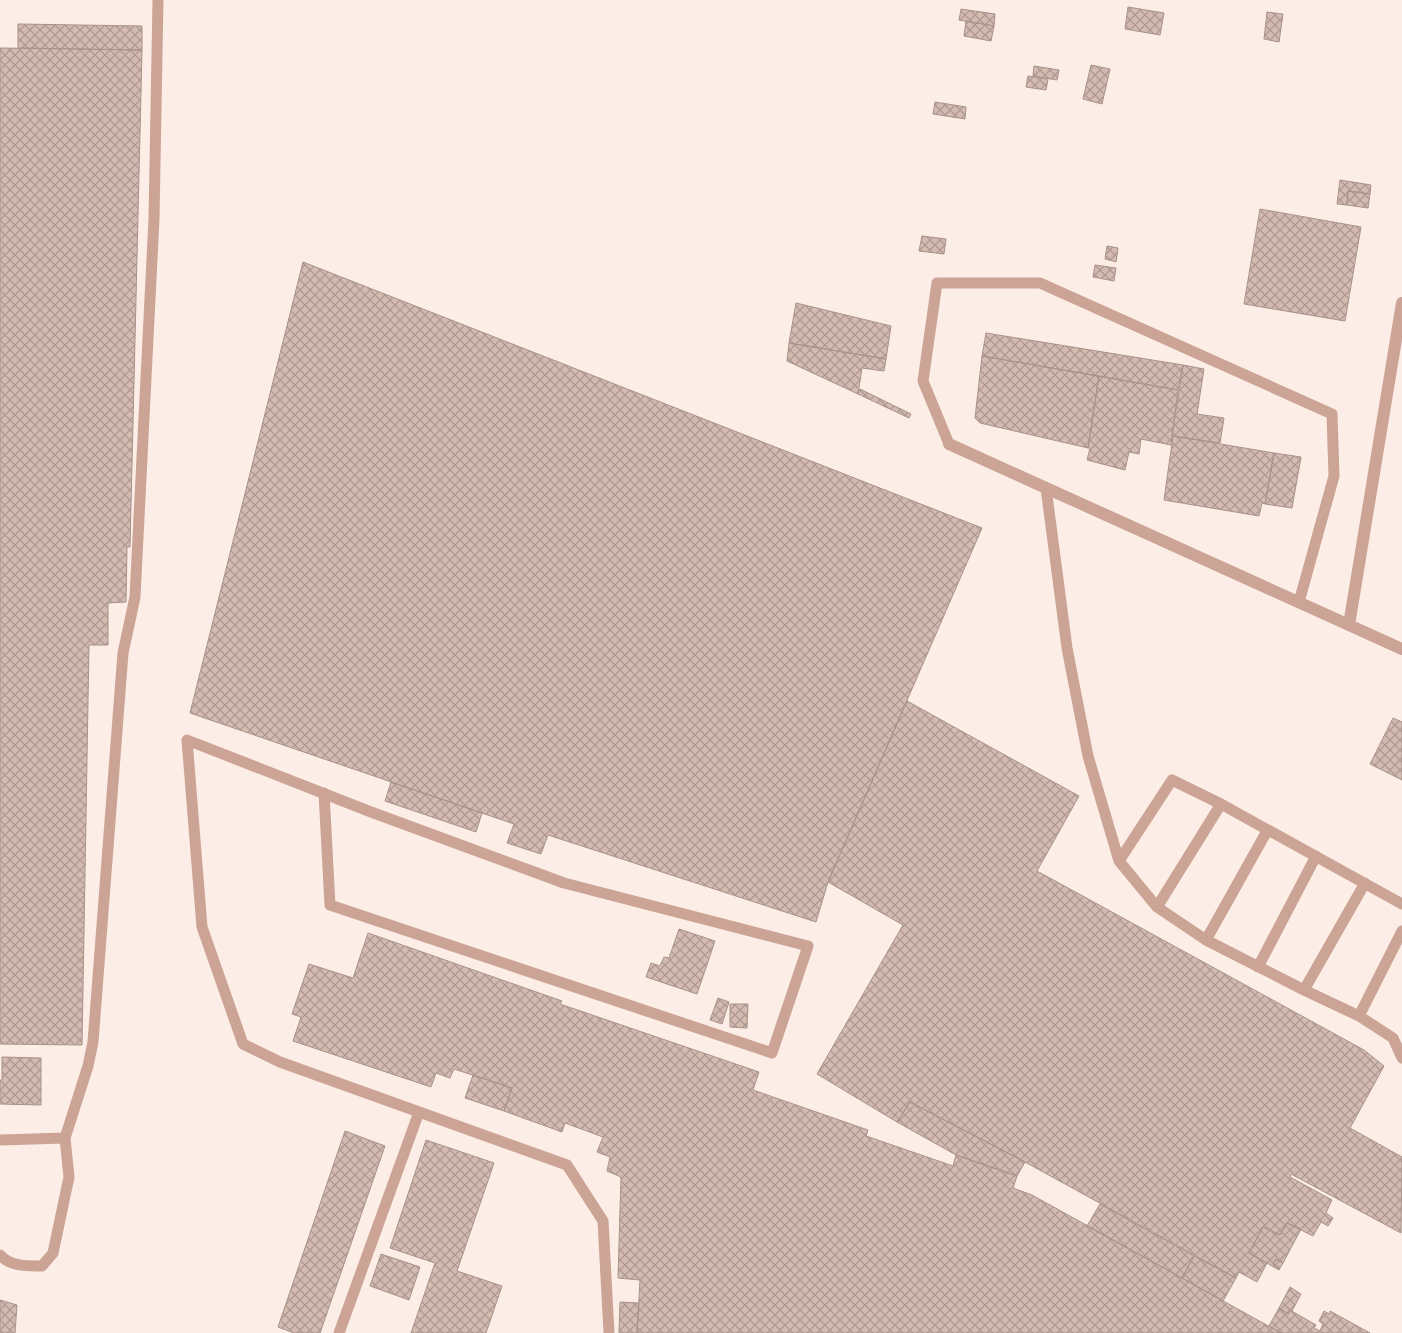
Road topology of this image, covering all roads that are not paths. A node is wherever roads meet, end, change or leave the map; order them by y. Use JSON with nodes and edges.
{"nodes":[{"id":1,"x":158,"y":0,"type":"edge"},
{"id":2,"x":1402,"y":302,"type":"edge"},
{"id":3,"x":950,"y":444,"type":"joint"},
{"id":4,"x":1046,"y":488,"type":"junction"},
{"id":5,"x":1300,"y":602,"type":"junction"},
{"id":6,"x":1349,"y":625,"type":"junction"},
{"id":7,"x":1402,"y":649,"type":"edge"},
{"id":8,"x":324,"y":793,"type":"junction"},
{"id":9,"x":1221,"y":804,"type":"junction"},
{"id":10,"x":1268,"y":831,"type":"junction"},
{"id":11,"x":1316,"y":856,"type":"junction"},
{"id":12,"x":1119,"y":861,"type":"junction"},
{"id":13,"x":1365,"y":883,"type":"junction"},
{"id":14,"x":1402,"y":904,"type":"edge"},
{"id":15,"x":1157,"y":907,"type":"junction"},
{"id":16,"x":1402,"y":931,"type":"edge"},
{"id":17,"x":1206,"y":940,"type":"junction"},
{"id":18,"x":1258,"y":967,"type":"junction"},
{"id":19,"x":1304,"y":990,"type":"junction"},
{"id":20,"x":1359,"y":1016,"type":"junction"},
{"id":21,"x":1402,"y":1058,"type":"edge"},
{"id":22,"x":419,"y":1112,"type":"junction"},
{"id":23,"x":65,"y":1138,"type":"junction"},
{"id":24,"x":0,"y":1140,"type":"edge"},
{"id":25,"x":0,"y":1255,"type":"edge"},
{"id":26,"x":339,"y":1333,"type":"edge"},
{"id":27,"x":609,"y":1333,"type":"edge"}],
"edges":[{"from":1,"to":23,"type":"lane"},
{"from":2,"to":6,"type":"street"},
{"from":3,"to":4,"type":"street"},
{"from":3,"to":5,"type":"lane"},
{"from":4,"to":5,"type":"street"},
{"from":4,"to":12,"type":"lane"},
{"from":5,"to":6,"type":"street"},
{"from":6,"to":7,"type":"street"},
{"from":8,"to":8,"type":"lane"},
{"from":8,"to":22,"type":"lane"},
{"from":9,"to":10,"type":"lane"},
{"from":9,"to":12,"type":"lane"},
{"from":9,"to":15,"type":"lane"},
{"from":10,"to":11,"type":"lane"},
{"from":10,"to":17,"type":"lane"},
{"from":11,"to":13,"type":"lane"},
{"from":11,"to":18,"type":"lane"},
{"from":12,"to":15,"type":"lane"},
{"from":13,"to":14,"type":"lane"},
{"from":13,"to":19,"type":"lane"},
{"from":15,"to":17,"type":"lane"},
{"from":16,"to":20,"type":"lane"},
{"from":17,"to":18,"type":"lane"},
{"from":18,"to":19,"type":"lane"},
{"from":19,"to":20,"type":"lane"},
{"from":20,"to":21,"type":"lane"},
{"from":22,"to":26,"type":"lane"},
{"from":22,"to":27,"type":"lane"},
{"from":23,"to":24,"type":"lane"},
{"from":23,"to":25,"type":"lane"}]}
